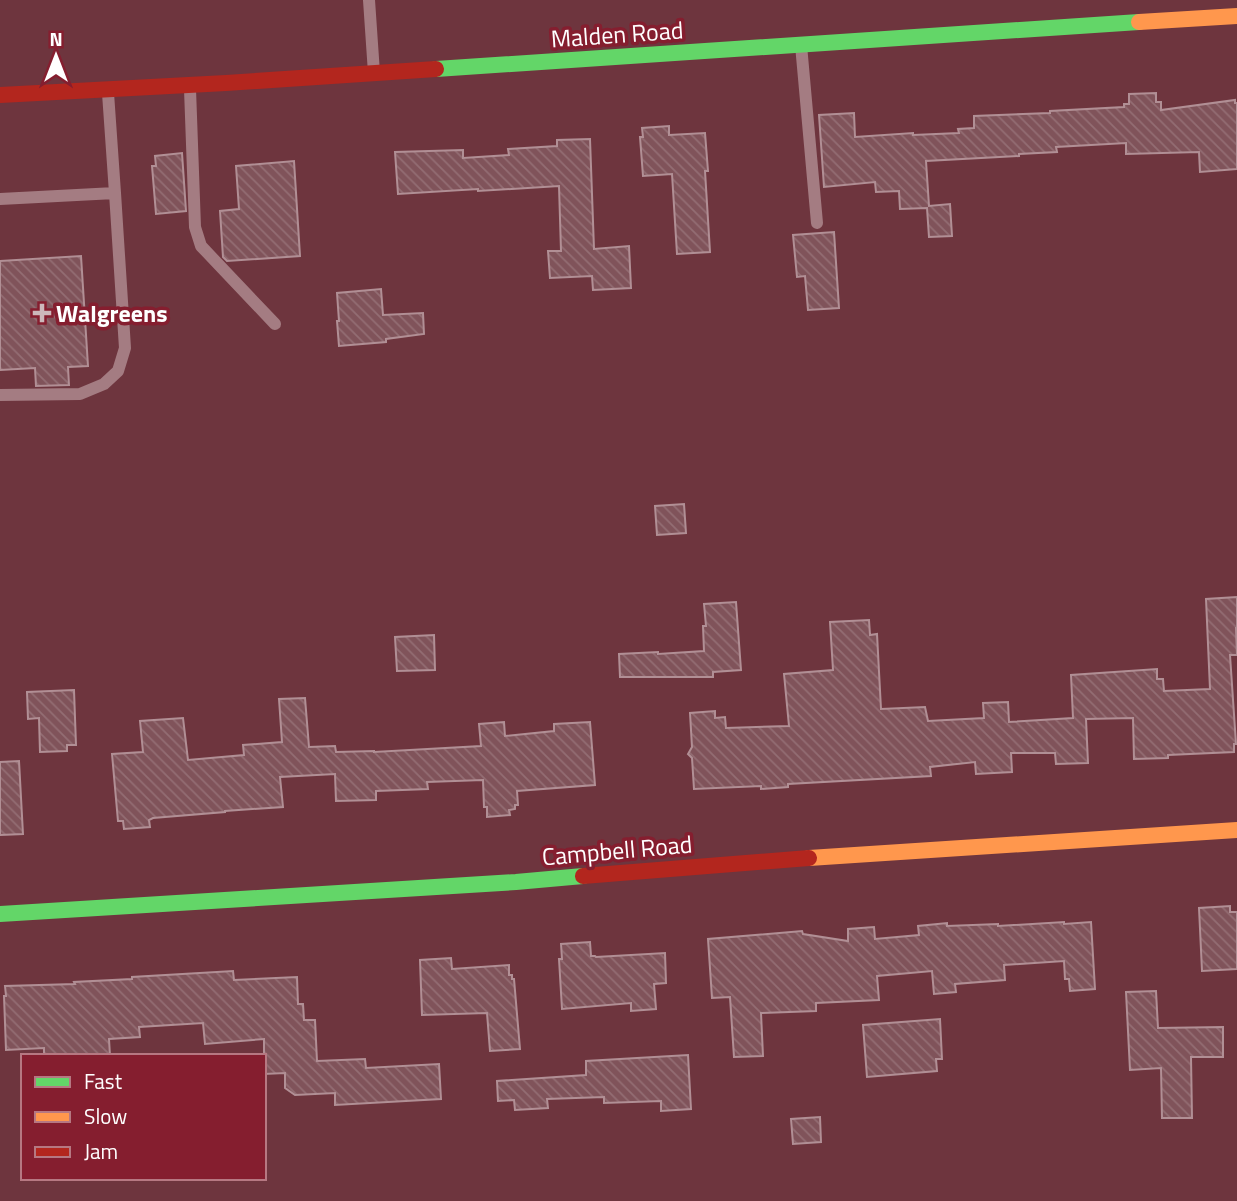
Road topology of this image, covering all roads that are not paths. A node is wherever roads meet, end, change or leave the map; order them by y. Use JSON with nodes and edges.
{"nodes":[{"id":1,"x":369,"y":0,"type":"edge"},
{"id":2,"x":1237,"y":16,"type":"edge"},
{"id":3,"x":801,"y":45,"type":"junction"},
{"id":4,"x":374,"y":73,"type":"junction"},
{"id":5,"x":189,"y":85,"type":"junction"},
{"id":6,"x":107,"y":89,"type":"junction"},
{"id":7,"x":0,"y":95,"type":"edge"},
{"id":8,"x":115,"y":193,"type":"junction"},
{"id":9,"x":0,"y":199,"type":"edge"},
{"id":10,"x":817,"y":223,"type":"dead end"},
{"id":11,"x":275,"y":324,"type":"dead end"},
{"id":12,"x":0,"y":396,"type":"edge"},
{"id":13,"x":1237,"y":830,"type":"edge"},
{"id":14,"x":0,"y":914,"type":"edge"}],
"edges":[{"from":1,"to":4,"type":"lane"},
{"from":2,"to":3,"type":"street","name":"Malden Road"},
{"from":3,"to":4,"type":"street","name":"Malden Road"},
{"from":3,"to":10,"type":"lane"},
{"from":4,"to":5,"type":"street","name":"Malden Road"},
{"from":5,"to":6,"type":"street","name":"Malden Road"},
{"from":5,"to":11,"type":"lane"},
{"from":6,"to":7,"type":"street","name":"Malden Road"},
{"from":6,"to":8,"type":"lane"},
{"from":8,"to":9,"type":"lane"},
{"from":8,"to":12,"type":"lane"},
{"from":13,"to":14,"type":"street","name":"Campbell Road"}]}
